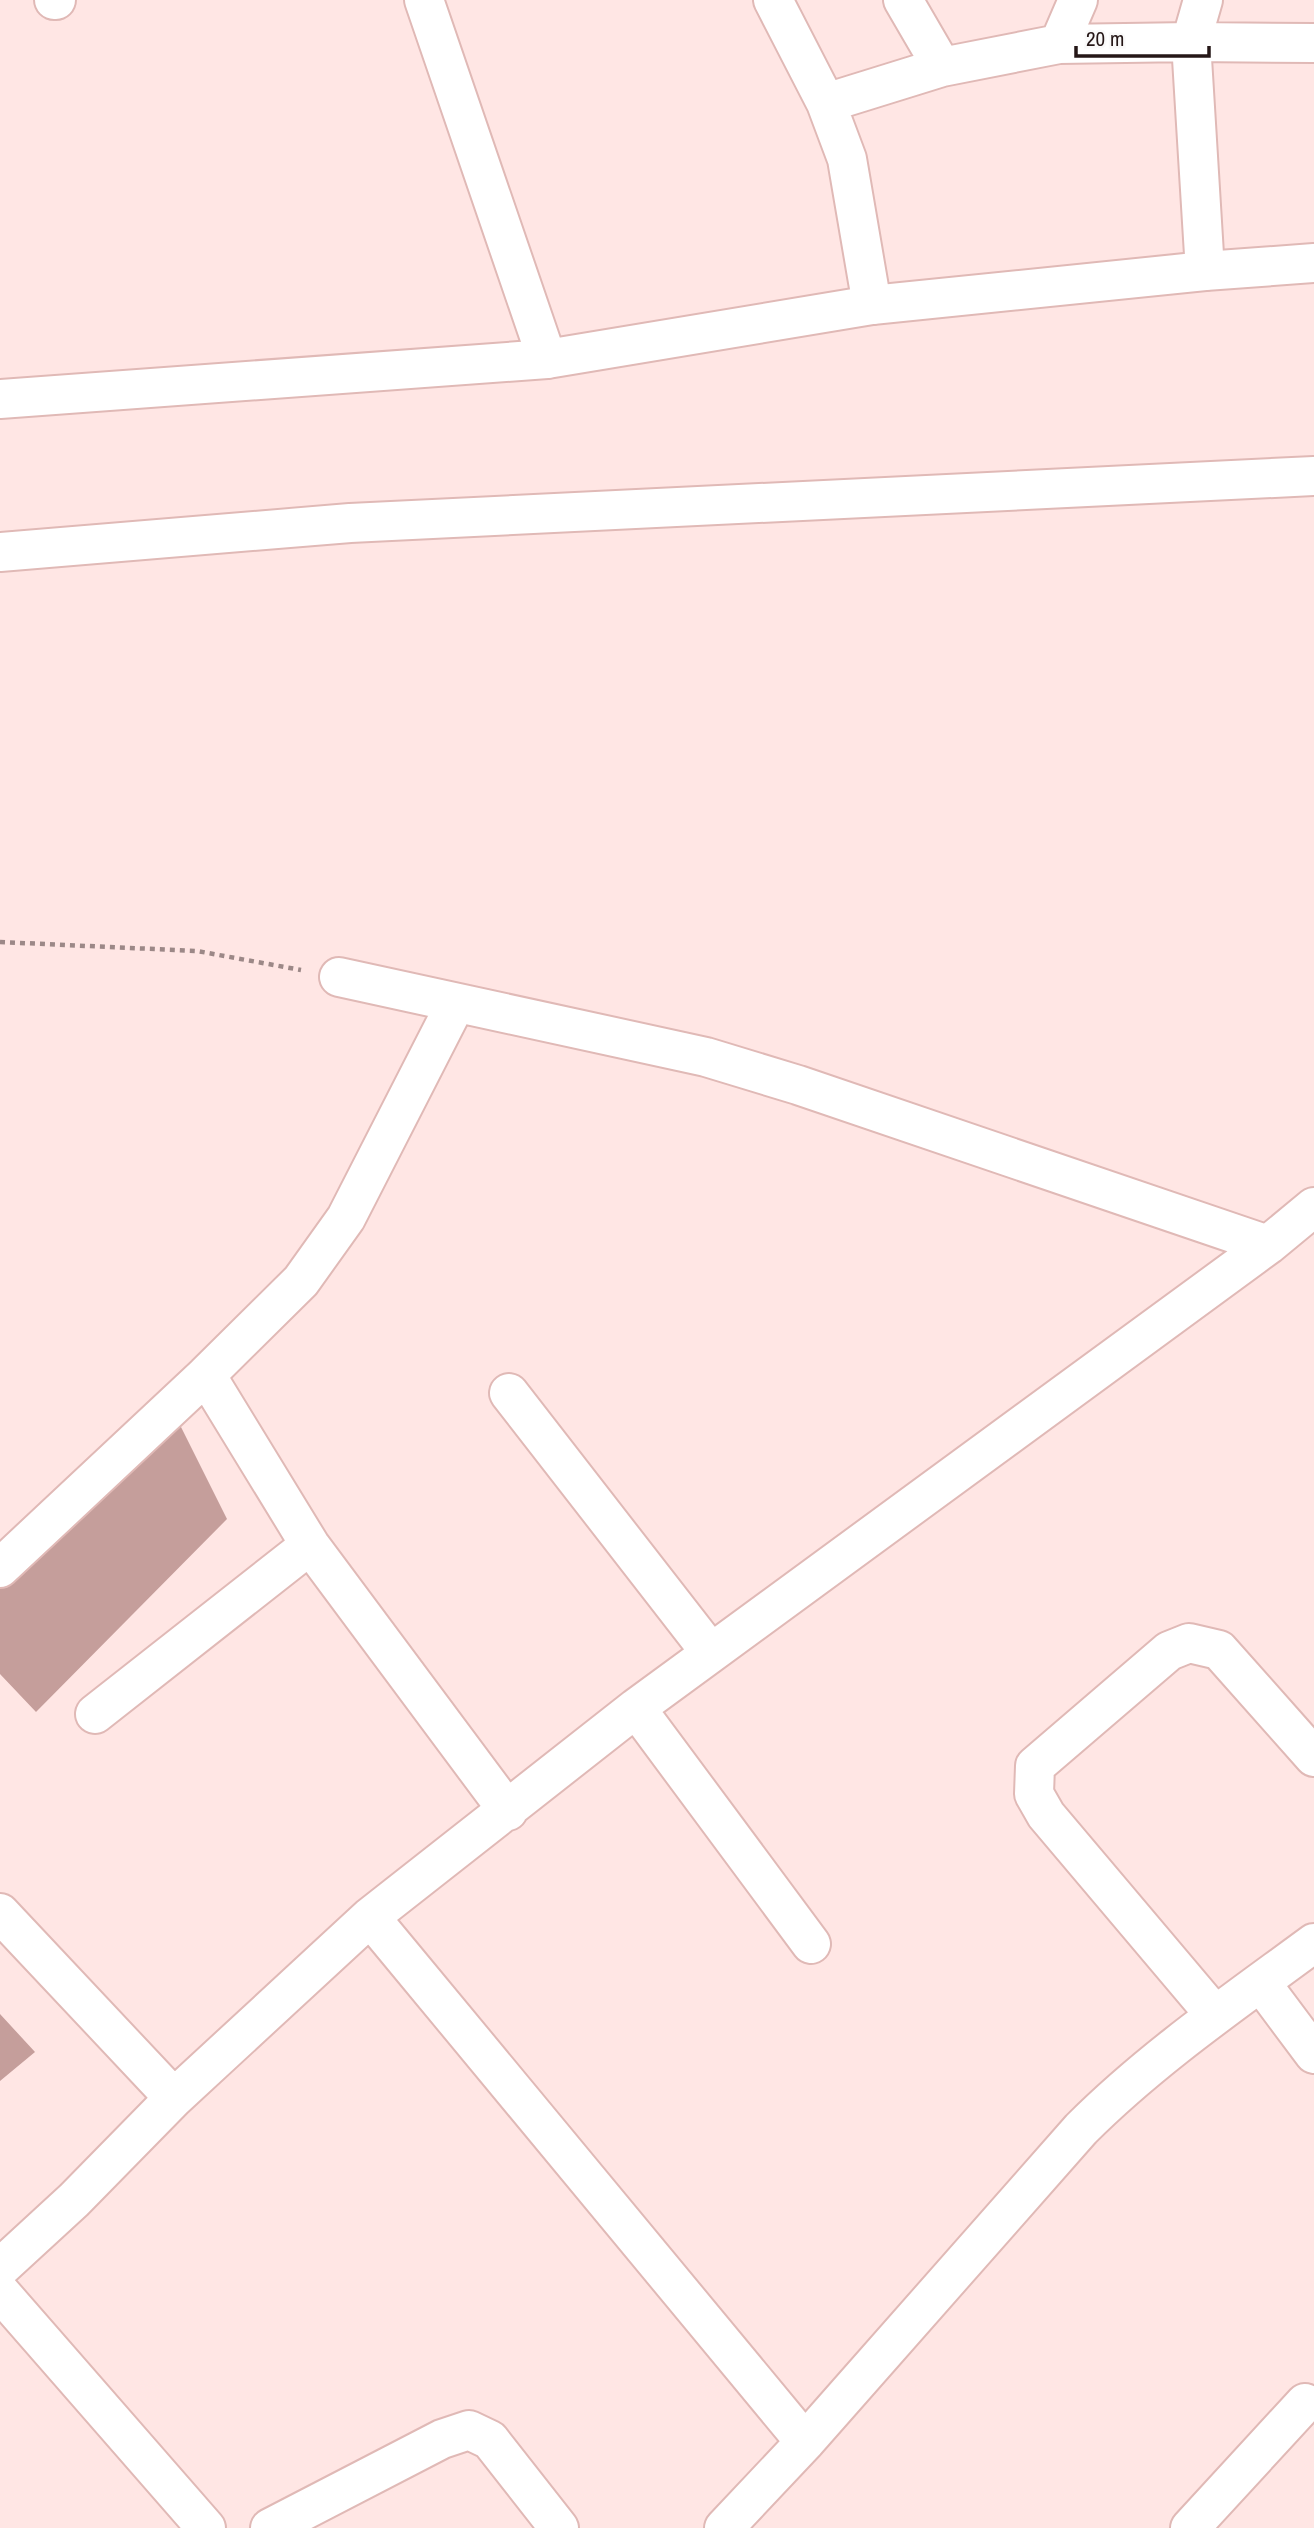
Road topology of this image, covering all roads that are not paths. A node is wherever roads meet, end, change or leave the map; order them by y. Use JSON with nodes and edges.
{"nodes":[{"id":1,"x":424,"y":0,"type":"edge"},
{"id":2,"x":774,"y":0,"type":"edge"},
{"id":3,"x":902,"y":0,"type":"edge"},
{"id":4,"x":1078,"y":0,"type":"edge"},
{"id":5,"x":1203,"y":0,"type":"edge"},
{"id":6,"x":1191,"y":42,"type":"junction"},
{"id":7,"x":1314,"y":43,"type":"edge"},
{"id":8,"x":1059,"y":44,"type":"junction"},
{"id":9,"x":942,"y":67,"type":"junction"},
{"id":10,"x":826,"y":103,"type":"junction"},
{"id":11,"x":1314,"y":263,"type":"edge"},
{"id":12,"x":1205,"y":271,"type":"junction"},
{"id":13,"x":872,"y":305,"type":"junction"},
{"id":14,"x":547,"y":359,"type":"junction"},
{"id":15,"x":0,"y":399,"type":"edge"},
{"id":16,"x":1314,"y":476,"type":"edge"},
{"id":17,"x":0,"y":552,"type":"edge"},
{"id":18,"x":340,"y":977,"type":"road end"},
{"id":19,"x":456,"y":1003,"type":"junction"},
{"id":20,"x":1313,"y":1209,"type":"edge"},
{"id":21,"x":1268,"y":1245,"type":"junction"},
{"id":22,"x":206,"y":1375,"type":"junction"},
{"id":23,"x":509,"y":1393,"type":"dead end"},
{"id":24,"x":310,"y":1545,"type":"junction"},
{"id":25,"x":0,"y":1568,"type":"edge"},
{"id":26,"x":711,"y":1653,"type":"junction"},
{"id":27,"x":636,"y":1708,"type":"junction"},
{"id":28,"x":95,"y":1714,"type":"dead end"},
{"id":29,"x":1314,"y":1757,"type":"edge"},
{"id":30,"x":508,"y":1811,"type":"junction"},
{"id":31,"x":0,"y":1913,"type":"edge"},
{"id":32,"x":370,"y":1917,"type":"junction"},
{"id":33,"x":1314,"y":1943,"type":"edge"},
{"id":34,"x":811,"y":1944,"type":"dead end"},
{"id":35,"x":1261,"y":1983,"type":"junction"},
{"id":36,"x":1215,"y":2015,"type":"junction"},
{"id":37,"x":1314,"y":2054,"type":"edge"},
{"id":38,"x":174,"y":2098,"type":"junction"},
{"id":39,"x":0,"y":2268,"type":"edge"},
{"id":40,"x":0,"y":2292,"type":"edge"},
{"id":41,"x":1305,"y":2403,"type":"dead end"},
{"id":42,"x":805,"y":2442,"type":"junction"},
{"id":43,"x":206,"y":2528,"type":"edge"},
{"id":44,"x":270,"y":2528,"type":"edge"},
{"id":45,"x":559,"y":2528,"type":"edge"},
{"id":46,"x":724,"y":2528,"type":"edge"},
{"id":47,"x":1190,"y":2528,"type":"edge"}],
"edges":[{"from":1,"to":14,"type":"street"},
{"from":2,"to":10,"type":"street"},
{"from":3,"to":9,"type":"street"},
{"from":4,"to":8,"type":"street"},
{"from":5,"to":6,"type":"street"},
{"from":6,"to":7,"type":"street"},
{"from":6,"to":8,"type":"street"},
{"from":6,"to":12,"type":"street"},
{"from":8,"to":9,"type":"street"},
{"from":9,"to":10,"type":"street"},
{"from":10,"to":13,"type":"street"},
{"from":11,"to":12,"type":"street"},
{"from":12,"to":13,"type":"street"},
{"from":13,"to":14,"type":"street"},
{"from":14,"to":15,"type":"street"},
{"from":16,"to":17,"type":"street"},
{"from":18,"to":19,"type":"street"},
{"from":19,"to":21,"type":"street"},
{"from":19,"to":22,"type":"street"},
{"from":20,"to":21,"type":"street"},
{"from":21,"to":26,"type":"street"},
{"from":22,"to":24,"type":"street"},
{"from":22,"to":25,"type":"street"},
{"from":23,"to":26,"type":"street"},
{"from":24,"to":28,"type":"street"},
{"from":24,"to":30,"type":"street"},
{"from":26,"to":27,"type":"street"},
{"from":27,"to":30,"type":"street"},
{"from":27,"to":34,"type":"street"},
{"from":29,"to":36,"type":"street"},
{"from":30,"to":32,"type":"street"},
{"from":31,"to":38,"type":"street"},
{"from":32,"to":38,"type":"street"},
{"from":32,"to":42,"type":"street"},
{"from":33,"to":35,"type":"street"},
{"from":35,"to":36,"type":"street"},
{"from":35,"to":37,"type":"street"},
{"from":36,"to":42,"type":"street"},
{"from":38,"to":39,"type":"street"},
{"from":40,"to":43,"type":"street"},
{"from":41,"to":47,"type":"street"},
{"from":42,"to":46,"type":"street"},
{"from":44,"to":45,"type":"street"}]}
